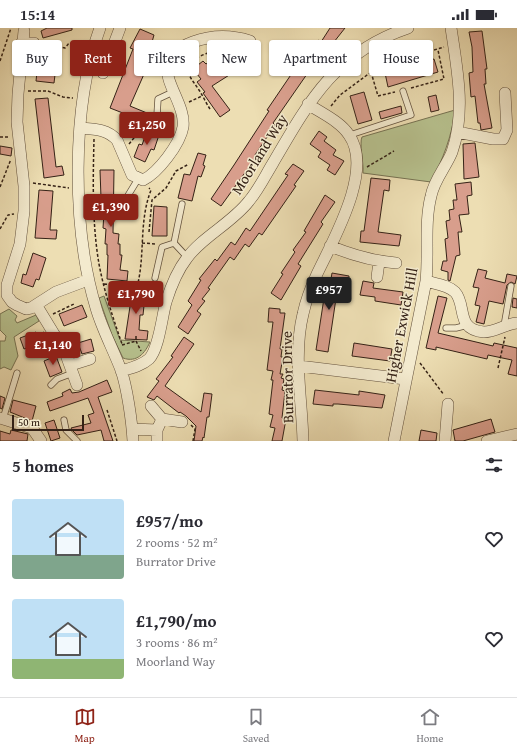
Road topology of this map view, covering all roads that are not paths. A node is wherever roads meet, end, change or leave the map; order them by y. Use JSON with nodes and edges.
{"nodes":[{"id":1,"x":120,"y":28,"type":"edge"},
{"id":2,"x":408,"y":28,"type":"edge"},
{"id":3,"x":451,"y":28,"type":"edge"},
{"id":4,"x":99,"y":31,"type":"edge"},
{"id":5,"x":390,"y":31,"type":"edge"},
{"id":6,"x":237,"y":32,"type":"edge"},
{"id":7,"x":116,"y":39,"type":"joint"},
{"id":8,"x":249,"y":40,"type":"edge"},
{"id":9,"x":19,"y":76,"type":"edge"},
{"id":10,"x":403,"y":90,"type":"road end"},
{"id":11,"x":173,"y":92,"type":"junction"},
{"id":12,"x":505,"y":93,"type":"dead end"},
{"id":13,"x":308,"y":104,"type":"junction"},
{"id":14,"x":154,"y":125,"type":"road end"},
{"id":15,"x":80,"y":128,"type":"junction"},
{"id":16,"x":457,"y":132,"type":"junction"},
{"id":17,"x":350,"y":136,"type":"junction"},
{"id":18,"x":138,"y":178,"type":"junction"},
{"id":19,"x":182,"y":204,"type":"dead end"},
{"id":20,"x":121,"y":207,"type":"road end"},
{"id":21,"x":174,"y":243,"type":"junction"},
{"id":22,"x":330,"y":246,"type":"junction"},
{"id":23,"x":187,"y":258,"type":"junction"},
{"id":24,"x":380,"y":262,"type":"junction"},
{"id":25,"x":396,"y":263,"type":"dead end"},
{"id":26,"x":377,"y":277,"type":"dead end"},
{"id":27,"x":155,"y":278,"type":"dead end"},
{"id":28,"x":88,"y":280,"type":"junction"},
{"id":29,"x":426,"y":281,"type":"junction"},
{"id":30,"x":511,"y":286,"type":"dead end"},
{"id":31,"x":34,"y":307,"type":"junction"},
{"id":32,"x":517,"y":323,"type":"edge"},
{"id":33,"x":468,"y":325,"type":"junction"},
{"id":34,"x":502,"y":327,"type":"junction"},
{"id":35,"x":446,"y":328,"type":"dead end"},
{"id":36,"x":90,"y":359,"type":"dead end"},
{"id":37,"x":299,"y":366,"type":"junction"},
{"id":38,"x":72,"y":369,"type":"junction"},
{"id":39,"x":121,"y":371,"type":"junction"},
{"id":40,"x":17,"y":373,"type":"dead end"},
{"id":41,"x":405,"y":380,"type":"junction"},
{"id":42,"x":51,"y":384,"type":"dead end"},
{"id":43,"x":77,"y":384,"type":"dead end"},
{"id":44,"x":448,"y":404,"type":"road end"},
{"id":45,"x":151,"y":406,"type":"dead end"},
{"id":46,"x":2,"y":419,"type":"edge"},
{"id":47,"x":162,"y":419,"type":"junction"},
{"id":48,"x":64,"y":420,"type":"dead end"},
{"id":49,"x":182,"y":422,"type":"road end"},
{"id":50,"x":132,"y":429,"type":"junction"},
{"id":51,"x":517,"y":434,"type":"edge"},
{"id":52,"x":157,"y":435,"type":"edge"},
{"id":53,"x":41,"y":441,"type":"edge"},
{"id":54,"x":77,"y":441,"type":"edge"},
{"id":55,"x":133,"y":441,"type":"edge"},
{"id":56,"x":303,"y":441,"type":"edge"},
{"id":57,"x":394,"y":441,"type":"edge"},
{"id":58,"x":445,"y":441,"type":"edge"},
{"id":59,"x":487,"y":441,"type":"edge"}],
"edges":[{"from":1,"to":7,"type":"street"},
{"from":2,"to":5,"type":"street","name":"Moorland Way"},
{"from":3,"to":16,"type":"street","name":"Higher Exwick Hill"},
{"from":4,"to":7,"type":"street"},
{"from":4,"to":15,"type":"street"},
{"from":5,"to":13,"type":"street","name":"Moorland Way"},
{"from":6,"to":8,"type":"street"},
{"from":6,"to":11,"type":"street"},
{"from":9,"to":31,"type":"street"},
{"from":10,"to":17,"type":"lane"},
{"from":11,"to":14,"type":"lane"},
{"from":11,"to":18,"type":"street"},
{"from":12,"to":16,"type":"street"},
{"from":13,"to":17,"type":"street","name":"Burrator Drive"},
{"from":13,"to":23,"type":"street","name":"Moorland Way"},
{"from":15,"to":18,"type":"street"},
{"from":15,"to":28,"type":"street"},
{"from":16,"to":29,"type":"street","name":"Higher Exwick Hill"},
{"from":17,"to":22,"type":"street","name":"Burrator Drive"},
{"from":18,"to":20,"type":"lane"},
{"from":19,"to":21,"type":"lane"},
{"from":21,"to":23,"type":"lane"},
{"from":21,"to":27,"type":"lane"},
{"from":22,"to":24,"type":"street"},
{"from":22,"to":37,"type":"street","name":"Burrator Drive"},
{"from":23,"to":39,"type":"street","name":"Moorland Way"},
{"from":24,"to":25,"type":"street"},
{"from":24,"to":26,"type":"street"},
{"from":28,"to":31,"type":"street"},
{"from":28,"to":39,"type":"street"},
{"from":29,"to":33,"type":"street"},
{"from":29,"to":41,"type":"street","name":"Higher Exwick Hill"},
{"from":30,"to":34,"type":"lane"},
{"from":31,"to":38,"type":"street"},
{"from":32,"to":34,"type":"street"},
{"from":33,"to":34,"type":"street"},
{"from":33,"to":35,"type":"lane"},
{"from":36,"to":38,"type":"street"},
{"from":37,"to":41,"type":"street"},
{"from":37,"to":56,"type":"street","name":"Burrator Drive"},
{"from":38,"to":42,"type":"lane"},
{"from":38,"to":43,"type":"street"},
{"from":39,"to":50,"type":"street"},
{"from":40,"to":46,"type":"lane"},
{"from":41,"to":57,"type":"street","name":"Higher Exwick Hill"},
{"from":44,"to":58,"type":"street"},
{"from":45,"to":47,"type":"street"},
{"from":46,"to":53,"type":"street"},
{"from":47,"to":49,"type":"street"},
{"from":47,"to":52,"type":"street"},
{"from":48,"to":54,"type":"lane"},
{"from":50,"to":52,"type":"street"},
{"from":50,"to":55,"type":"street"},
{"from":51,"to":59,"type":"street"}]}
